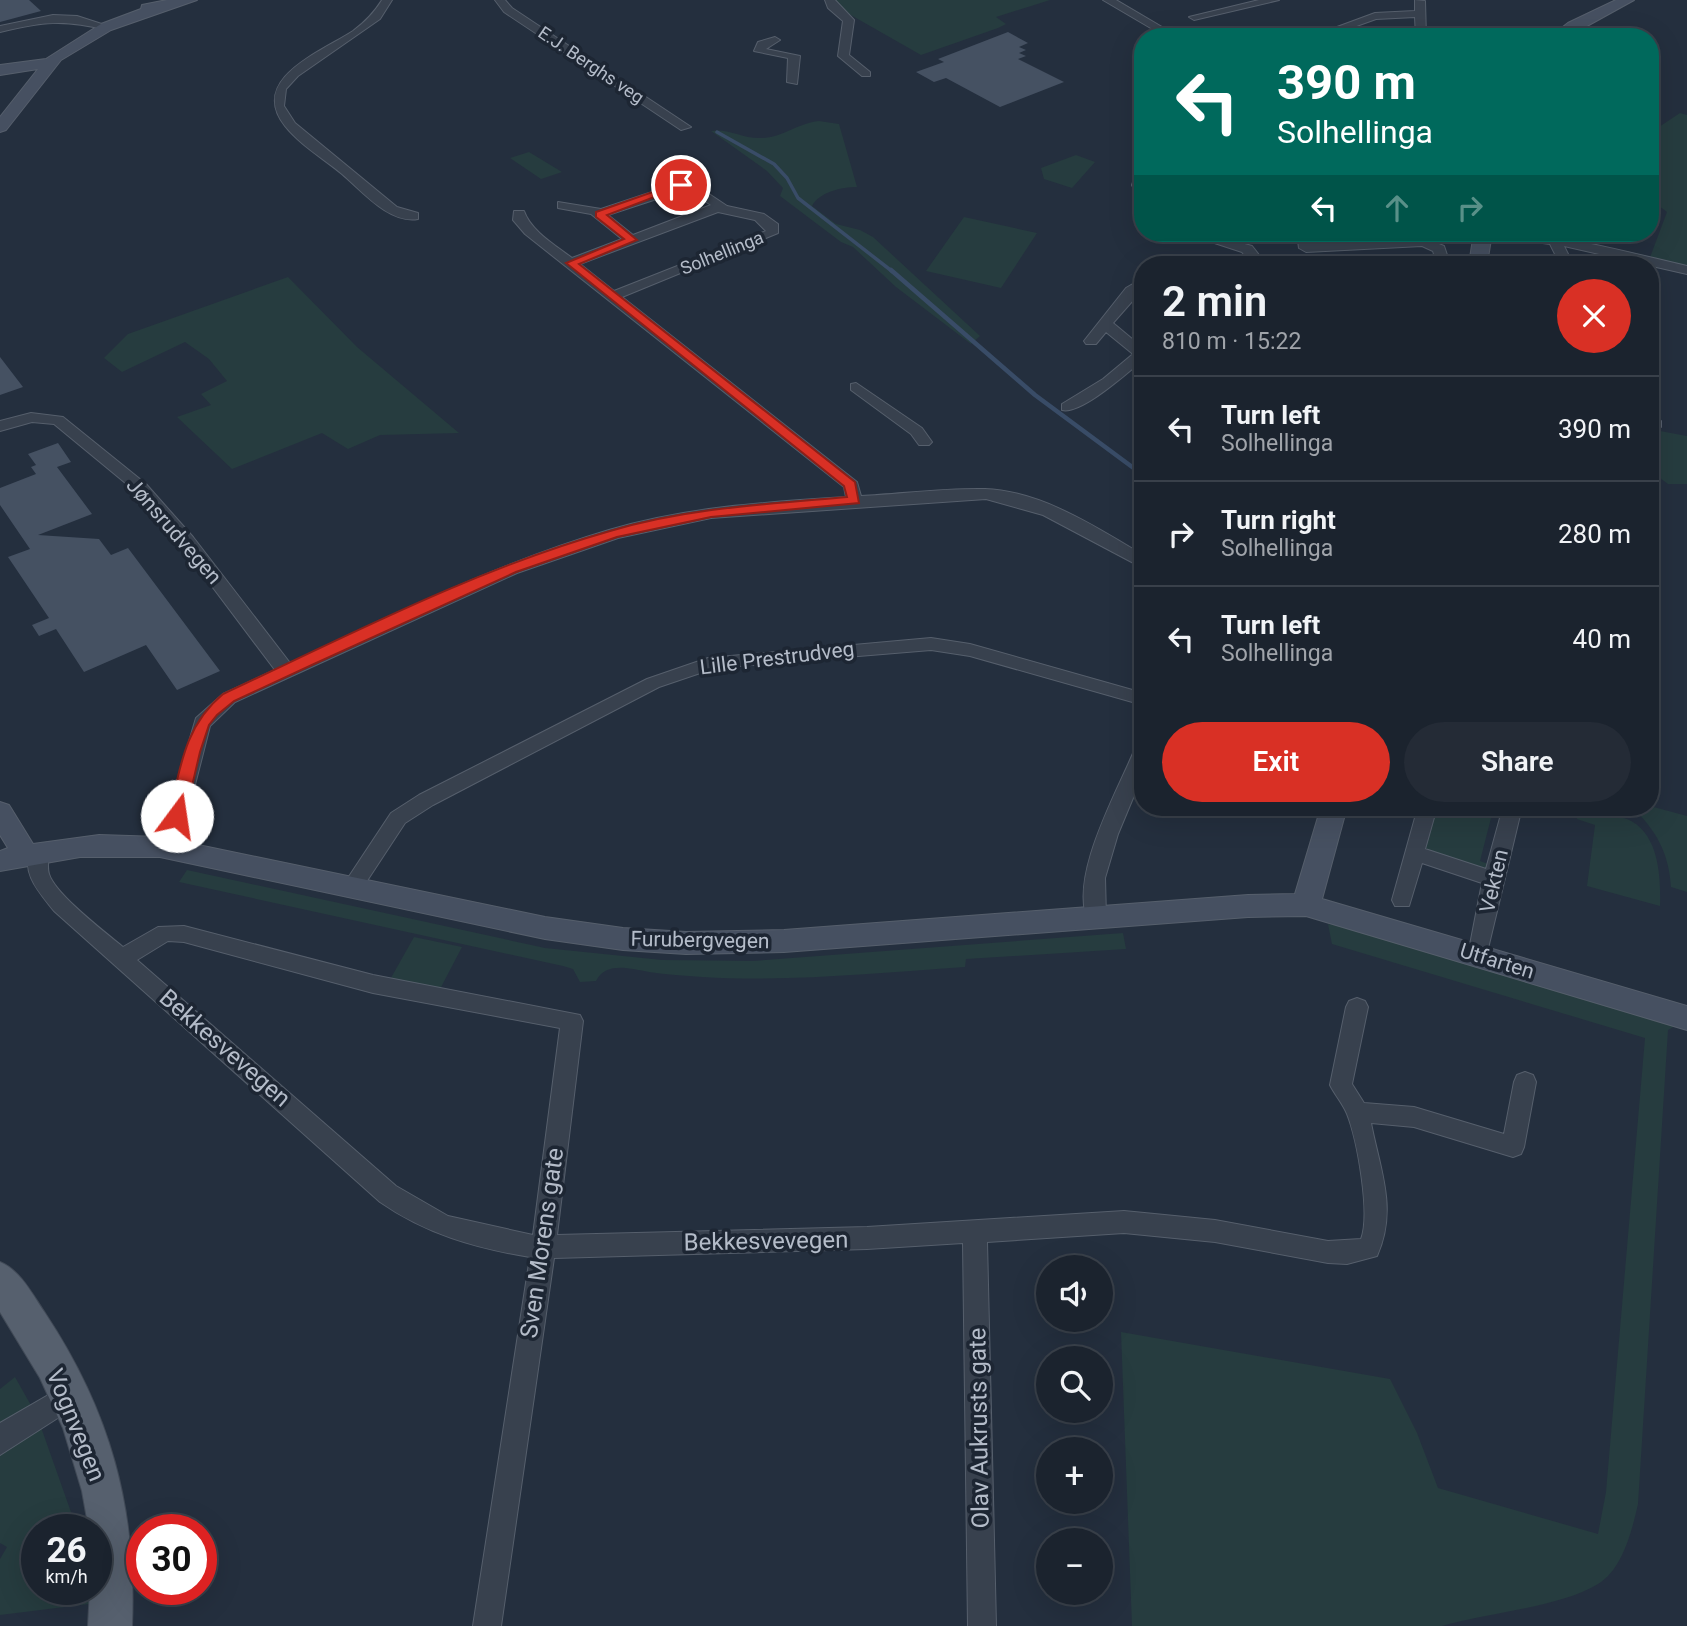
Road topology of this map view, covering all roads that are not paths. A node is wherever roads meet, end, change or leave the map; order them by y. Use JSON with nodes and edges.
{"nodes":[{"id":1,"x":190,"y":0,"type":"edge"},
{"id":2,"x":387,"y":0,"type":"edge"},
{"id":3,"x":500,"y":0,"type":"edge"},
{"id":4,"x":830,"y":0,"type":"edge"},
{"id":5,"x":1108,"y":0,"type":"edge"},
{"id":6,"x":1274,"y":0,"type":"edge"},
{"id":7,"x":1420,"y":0,"type":"edge"},
{"id":8,"x":1627,"y":0,"type":"edge"},
{"id":9,"x":165,"y":5,"type":"joint"},
{"id":10,"x":1422,"y":14,"type":"junction"},
{"id":11,"x":1194,"y":17,"type":"dead end"},
{"id":12,"x":104,"y":26,"type":"junction"},
{"id":13,"x":1158,"y":28,"type":"edge"},
{"id":14,"x":1341,"y":28,"type":"edge"},
{"id":15,"x":1421,"y":28,"type":"edge"},
{"id":16,"x":1570,"y":28,"type":"edge"},
{"id":17,"x":0,"y":29,"type":"edge"},
{"id":18,"x":775,"y":40,"type":"dead end"},
{"id":19,"x":44,"y":68,"type":"junction"},
{"id":20,"x":0,"y":70,"type":"edge"},
{"id":21,"x":866,"y":74,"type":"dead end"},
{"id":22,"x":793,"y":82,"type":"dead end"},
{"id":23,"x":685,"y":127,"type":"dead end"},
{"id":24,"x":0,"y":128,"type":"edge"},
{"id":25,"x":562,"y":205,"type":"dead end"},
{"id":26,"x":719,"y":208,"type":"junction"},
{"id":27,"x":519,"y":214,"type":"dead end"},
{"id":28,"x":599,"y":214,"type":"junction"},
{"id":29,"x":413,"y":216,"type":"dead end"},
{"id":30,"x":631,"y":240,"type":"junction"},
{"id":31,"x":1222,"y":242,"type":"edge"},
{"id":32,"x":1304,"y":242,"type":"edge"},
{"id":33,"x":1349,"y":242,"type":"edge"},
{"id":34,"x":1430,"y":242,"type":"edge"},
{"id":35,"x":1567,"y":242,"type":"edge"},
{"id":36,"x":1253,"y":256,"type":"edge"},
{"id":37,"x":1441,"y":256,"type":"edge"},
{"id":38,"x":1627,"y":256,"type":"edge"},
{"id":39,"x":571,"y":263,"type":"junction"},
{"id":40,"x":1659,"y":263,"type":"edge"},
{"id":41,"x":1687,"y":270,"type":"edge"},
{"id":42,"x":1134,"y":288,"type":"edge"},
{"id":43,"x":612,"y":296,"type":"junction"},
{"id":44,"x":1105,"y":324,"type":"junction"},
{"id":45,"x":1091,"y":341,"type":"dead end"},
{"id":46,"x":1134,"y":348,"type":"edge"},
{"id":47,"x":1134,"y":361,"type":"edge"},
{"id":48,"x":856,"y":387,"type":"dead end"},
{"id":49,"x":1067,"y":407,"type":"dead end"},
{"id":50,"x":0,"y":426,"type":"edge"},
{"id":51,"x":924,"y":442,"type":"dead end"},
{"id":52,"x":854,"y":500,"type":"junction"},
{"id":53,"x":1134,"y":558,"type":"edge"},
{"id":54,"x":286,"y":671,"type":"junction"},
{"id":55,"x":1134,"y":696,"type":"edge"},
{"id":56,"x":1134,"y":775,"type":"edge"},
{"id":57,"x":0,"y":812,"type":"edge"},
{"id":58,"x":1331,"y":816,"type":"edge"},
{"id":59,"x":1424,"y":816,"type":"edge"},
{"id":60,"x":1510,"y":816,"type":"edge"},
{"id":61,"x":160,"y":847,"type":"junction"},
{"id":62,"x":1414,"y":853,"type":"junction"},
{"id":63,"x":20,"y":857,"type":"edge"},
{"id":64,"x":1493,"y":879,"type":"junction"},
{"id":65,"x":352,"y":887,"type":"junction"},
{"id":66,"x":1402,"y":900,"type":"dead end"},
{"id":67,"x":1306,"y":905,"type":"junction"},
{"id":68,"x":1096,"y":917,"type":"junction"},
{"id":69,"x":1478,"y":955,"type":"junction"},
{"id":70,"x":121,"y":958,"type":"junction"},
{"id":71,"x":1357,"y":1007,"type":"dead end"},
{"id":72,"x":1687,"y":1018,"type":"edge"},
{"id":73,"x":1525,"y":1082,"type":"dead end"},
{"id":74,"x":1358,"y":1112,"type":"junction"},
{"id":75,"x":975,"y":1231,"type":"junction"},
{"id":76,"x":541,"y":1247,"type":"junction"},
{"id":77,"x":0,"y":1280,"type":"edge"},
{"id":78,"x":69,"y":1396,"type":"junction"},
{"id":79,"x":0,"y":1442,"type":"edge"},
{"id":80,"x":110,"y":1626,"type":"edge"},
{"id":81,"x":487,"y":1626,"type":"edge"},
{"id":82,"x":982,"y":1626,"type":"edge"}],
"edges":[{"from":1,"to":9,"type":"main road"},
{"from":2,"to":29,"type":"street"},
{"from":3,"to":23,"type":"street","name":"E.J. Berghs veg"},
{"from":4,"to":21,"type":"street"},
{"from":5,"to":13,"type":"street"},
{"from":6,"to":11,"type":"street"},
{"from":7,"to":10,"type":"street"},
{"from":8,"to":16,"type":"main road"},
{"from":9,"to":12,"type":"main road"},
{"from":10,"to":14,"type":"street"},
{"from":10,"to":15,"type":"street"},
{"from":12,"to":17,"type":"street"},
{"from":12,"to":19,"type":"main road"},
{"from":18,"to":22,"type":"street"},
{"from":19,"to":20,"type":"main road"},
{"from":19,"to":24,"type":"main road"},
{"from":25,"to":28,"type":"street"},
{"from":26,"to":28,"type":"street","name":"Solhellinga"},
{"from":26,"to":30,"type":"street"},
{"from":26,"to":43,"type":"street","name":"Solhellinga"},
{"from":27,"to":39,"type":"street"},
{"from":28,"to":30,"type":"street"},
{"from":30,"to":39,"type":"street"},
{"from":31,"to":36,"type":"street"},
{"from":32,"to":33,"type":"street"},
{"from":34,"to":37,"type":"street"},
{"from":35,"to":38,"type":"street"},
{"from":39,"to":43,"type":"street"},
{"from":40,"to":41,"type":"street"},
{"from":42,"to":44,"type":"street"},
{"from":43,"to":52,"type":"street"},
{"from":44,"to":45,"type":"street"},
{"from":44,"to":46,"type":"street"},
{"from":47,"to":49,"type":"street"},
{"from":48,"to":51,"type":"street"},
{"from":50,"to":54,"type":"street","name":"Jønsrudvegen"},
{"from":52,"to":53,"type":"street"},
{"from":52,"to":54,"type":"street"},
{"from":54,"to":61,"type":"street"},
{"from":55,"to":65,"type":"street","name":"Lille Prestrudveg"},
{"from":56,"to":68,"type":"street"},
{"from":57,"to":63,"type":"main road"},
{"from":58,"to":67,"type":"main road"},
{"from":59,"to":62,"type":"street"},
{"from":60,"to":64,"type":"street","name":"Vekten"},
{"from":61,"to":63,"type":"main road","name":"Furubergvegen"},
{"from":61,"to":65,"type":"main road","name":"Furubergvegen"},
{"from":62,"to":64,"type":"street"},
{"from":62,"to":66,"type":"street"},
{"from":63,"to":70,"type":"street","name":"Bekkesvevegen"},
{"from":64,"to":69,"type":"street","name":"Vekten"},
{"from":65,"to":68,"type":"main road","name":"Furubergvegen"},
{"from":67,"to":68,"type":"main road","name":"Furubergvegen"},
{"from":67,"to":69,"type":"main road","name":"Utfarten"},
{"from":69,"to":72,"type":"main road","name":"Utfarten"},
{"from":70,"to":76,"type":"street","name":"Bekkesvevegen"},
{"from":70,"to":76,"type":"street","name":"Sven Morens gate"},
{"from":71,"to":74,"type":"street","name":"Bekkesvevegen"},
{"from":73,"to":74,"type":"street"},
{"from":74,"to":75,"type":"street","name":"Bekkesvevegen"},
{"from":75,"to":76,"type":"street","name":"Bekkesvevegen"},
{"from":75,"to":82,"type":"street","name":"Olav Aukrusts gate"},
{"from":76,"to":81,"type":"street","name":"Sven Morens gate"},
{"from":77,"to":78,"type":"main road","name":"Vognvegen"},
{"from":78,"to":79,"type":"street"},
{"from":78,"to":80,"type":"main road","name":"Vognvegen"}]}
